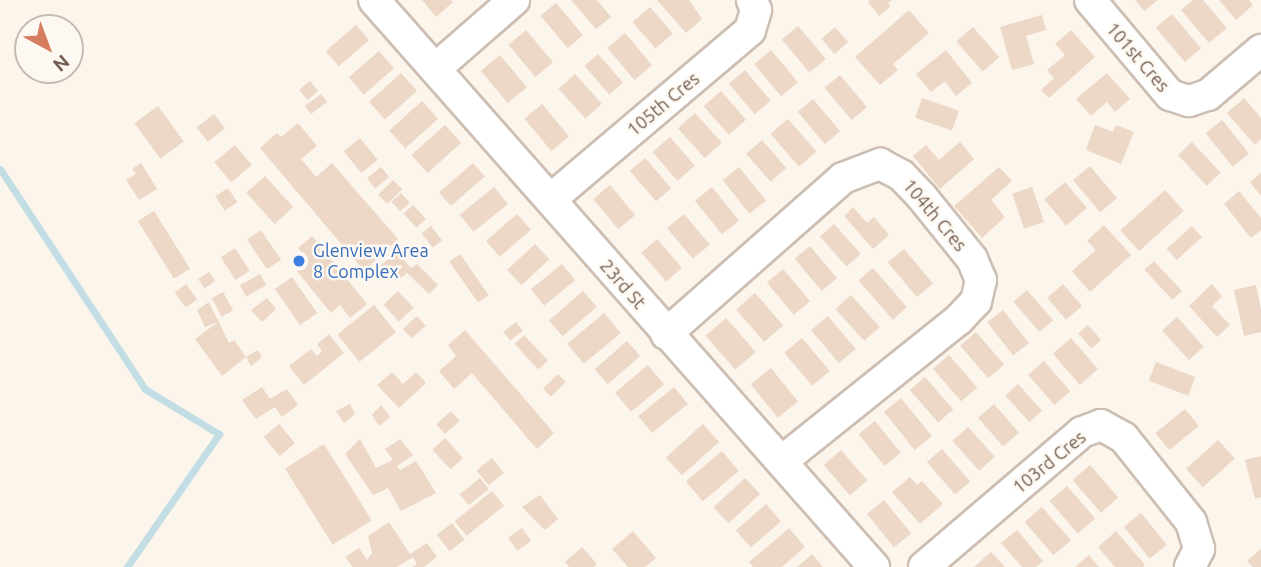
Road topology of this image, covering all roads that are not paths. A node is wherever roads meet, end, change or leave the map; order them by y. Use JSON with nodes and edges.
{"nodes":[{"id":1,"x":374,"y":0,"type":"edge"},
{"id":2,"x":514,"y":0,"type":"edge"},
{"id":3,"x":752,"y":0,"type":"edge"},
{"id":4,"x":1090,"y":0,"type":"edge"},
{"id":5,"x":1261,"y":50,"type":"edge"},
{"id":6,"x":435,"y":69,"type":"junction"},
{"id":7,"x":551,"y":199,"type":"junction"},
{"id":8,"x":666,"y":334,"type":"junction"},
{"id":9,"x":783,"y":460,"type":"junction"},
{"id":10,"x":874,"y":567,"type":"edge"},
{"id":11,"x":924,"y":567,"type":"edge"},
{"id":12,"x":1190,"y":567,"type":"edge"}],
"edges":[{"from":1,"to":6,"type":"street","name":"23rd St"},
{"from":2,"to":6,"type":"street"},
{"from":3,"to":7,"type":"street","name":"105th Cres"},
{"from":4,"to":5,"type":"street","name":"101st Cres"},
{"from":6,"to":7,"type":"street","name":"23rd St"},
{"from":7,"to":8,"type":"street","name":"23rd St"},
{"from":8,"to":9,"type":"street","name":"23rd St"},
{"from":8,"to":9,"type":"street","name":"104th Cres"},
{"from":9,"to":10,"type":"street","name":"23rd St"},
{"from":11,"to":12,"type":"street","name":"103rd Cres"}]}
